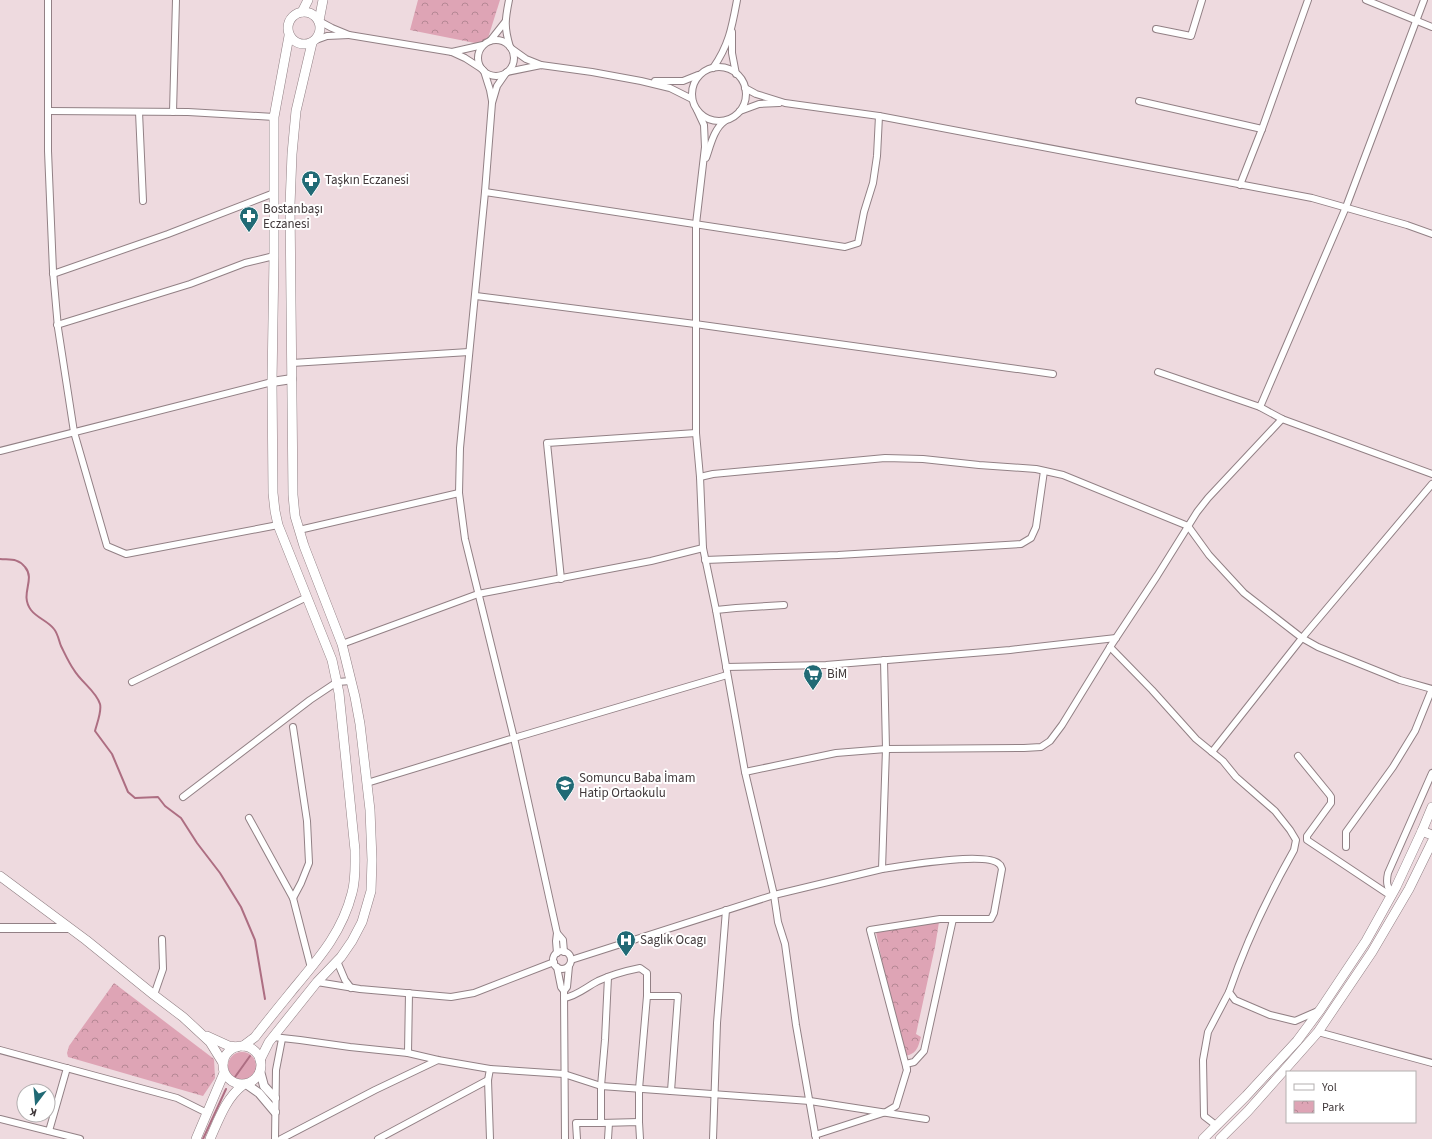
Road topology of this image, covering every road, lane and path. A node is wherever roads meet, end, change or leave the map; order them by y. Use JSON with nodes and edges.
{"nodes":[{"id":1,"x":48,"y":0,"type":"edge"},
{"id":2,"x":176,"y":0,"type":"edge"},
{"id":3,"x":308,"y":0,"type":"edge"},
{"id":4,"x":323,"y":0,"type":"edge"},
{"id":5,"x":509,"y":0,"type":"edge"},
{"id":6,"x":737,"y":0,"type":"edge"},
{"id":7,"x":1202,"y":0,"type":"edge"},
{"id":8,"x":1308,"y":0,"type":"edge"},
{"id":9,"x":1366,"y":0,"type":"edge"},
{"id":10,"x":1424,"y":0,"type":"edge"},
{"id":11,"x":302,"y":12,"type":"junction"},
{"id":12,"x":319,"y":21,"type":"junction"},
{"id":13,"x":505,"y":22,"type":"junction"},
{"id":14,"x":1416,"y":22,"type":"junction"},
{"id":15,"x":732,"y":27,"type":"junction"},
{"id":16,"x":1432,"y":27,"type":"edge"},
{"id":17,"x":1156,"y":28,"type":"dead end"},
{"id":18,"x":349,"y":35,"type":"junction"},
{"id":19,"x":289,"y":36,"type":"junction"},
{"id":20,"x":314,"y":41,"type":"junction"},
{"id":21,"x":490,"y":41,"type":"junction"},
{"id":22,"x":483,"y":45,"type":"junction"},
{"id":23,"x":511,"y":48,"type":"junction"},
{"id":24,"x":452,"y":52,"type":"junction"},
{"id":25,"x":541,"y":65,"type":"junction"},
{"id":26,"x":713,"y":68,"type":"junction"},
{"id":27,"x":483,"y":70,"type":"junction"},
{"id":28,"x":507,"y":72,"type":"junction"},
{"id":29,"x":700,"y":74,"type":"junction"},
{"id":30,"x":736,"y":74,"type":"junction"},
{"id":31,"x":641,"y":80,"type":"junction"},
{"id":32,"x":745,"y":88,"type":"junction"},
{"id":33,"x":692,"y":99,"type":"junction"},
{"id":34,"x":1140,"y":101,"type":"dead end"},
{"id":35,"x":492,"y":103,"type":"junction"},
{"id":36,"x":785,"y":103,"type":"junction"},
{"id":37,"x":697,"y":110,"type":"junction"},
{"id":38,"x":48,"y":111,"type":"junction"},
{"id":39,"x":740,"y":111,"type":"junction"},
{"id":40,"x":139,"y":112,"type":"junction"},
{"id":41,"x":173,"y":112,"type":"junction"},
{"id":42,"x":879,"y":116,"type":"junction"},
{"id":43,"x":274,"y":117,"type":"junction"},
{"id":44,"x":728,"y":119,"type":"junction"},
{"id":45,"x":1262,"y":129,"type":"junction"},
{"id":46,"x":703,"y":165,"type":"junction"},
{"id":47,"x":1240,"y":185,"type":"junction"},
{"id":48,"x":486,"y":192,"type":"junction"},
{"id":49,"x":274,"y":193,"type":"junction"},
{"id":50,"x":142,"y":201,"type":"dead end"},
{"id":51,"x":1346,"y":207,"type":"junction"},
{"id":52,"x":696,"y":224,"type":"junction"},
{"id":53,"x":1432,"y":234,"type":"edge"},
{"id":54,"x":274,"y":256,"type":"junction"},
{"id":55,"x":53,"y":274,"type":"junction"},
{"id":56,"x":476,"y":296,"type":"junction"},
{"id":57,"x":695,"y":324,"type":"junction"},
{"id":58,"x":58,"y":325,"type":"junction"},
{"id":59,"x":469,"y":352,"type":"junction"},
{"id":60,"x":292,"y":363,"type":"junction"},
{"id":61,"x":1158,"y":372,"type":"dead end"},
{"id":62,"x":1054,"y":374,"type":"dead end"},
{"id":63,"x":292,"y":379,"type":"junction"},
{"id":64,"x":272,"y":382,"type":"junction"},
{"id":65,"x":1260,"y":407,"type":"junction"},
{"id":66,"x":1282,"y":420,"type":"junction"},
{"id":67,"x":74,"y":432,"type":"junction"},
{"id":68,"x":696,"y":433,"type":"junction"},
{"id":69,"x":0,"y":451,"type":"edge"},
{"id":70,"x":1044,"y":471,"type":"junction"},
{"id":71,"x":1432,"y":474,"type":"edge"},
{"id":72,"x":700,"y":477,"type":"junction"},
{"id":73,"x":1432,"y":484,"type":"edge"},
{"id":74,"x":459,"y":493,"type":"junction"},
{"id":75,"x":278,"y":525,"type":"junction"},
{"id":76,"x":1188,"y":526,"type":"junction"},
{"id":77,"x":299,"y":530,"type":"junction"},
{"id":78,"x":703,"y":548,"type":"junction"},
{"id":79,"x":705,"y":560,"type":"junction"},
{"id":80,"x":561,"y":579,"type":"junction"},
{"id":81,"x":478,"y":594,"type":"junction"},
{"id":82,"x":307,"y":597,"type":"junction"},
{"id":83,"x":784,"y":605,"type":"dead end"},
{"id":84,"x":716,"y":610,"type":"junction"},
{"id":85,"x":1116,"y":638,"type":"junction"},
{"id":86,"x":1302,"y":638,"type":"junction"},
{"id":87,"x":342,"y":644,"type":"junction"},
{"id":88,"x":1110,"y":647,"type":"junction"},
{"id":89,"x":884,"y":660,"type":"junction"},
{"id":90,"x":726,"y":667,"type":"junction"},
{"id":91,"x":727,"y":675,"type":"junction"},
{"id":92,"x":352,"y":681,"type":"junction"},
{"id":93,"x":132,"y":682,"type":"dead end"},
{"id":94,"x":337,"y":682,"type":"junction"},
{"id":95,"x":1432,"y":689,"type":"edge"},
{"id":96,"x":293,"y":727,"type":"dead end"},
{"id":97,"x":514,"y":738,"type":"junction"},
{"id":98,"x":886,"y":749,"type":"junction"},
{"id":99,"x":1212,"y":752,"type":"junction"},
{"id":100,"x":1298,"y":756,"type":"dead end"},
{"id":101,"x":745,"y":772,"type":"junction"},
{"id":102,"x":1432,"y":773,"type":"edge"},
{"id":103,"x":367,"y":783,"type":"junction"},
{"id":104,"x":184,"y":797,"type":"dead end"},
{"id":105,"x":1432,"y":807,"type":"edge"},
{"id":106,"x":249,"y":818,"type":"dead end"},
{"id":107,"x":1422,"y":831,"type":"junction"},
{"id":108,"x":1432,"y":835,"type":"edge"},
{"id":109,"x":1432,"y":842,"type":"edge"},
{"id":110,"x":1346,"y":847,"type":"dead end"},
{"id":111,"x":882,"y":869,"type":"junction"},
{"id":112,"x":0,"y":876,"type":"edge"},
{"id":113,"x":774,"y":895,"type":"junction"},
{"id":114,"x":1391,"y":895,"type":"junction"},
{"id":115,"x":293,"y":898,"type":"junction"},
{"id":116,"x":726,"y":910,"type":"junction"},
{"id":117,"x":953,"y":919,"type":"junction"},
{"id":118,"x":0,"y":928,"type":"edge"},
{"id":119,"x":69,"y":928,"type":"junction"},
{"id":120,"x":557,"y":933,"type":"junction"},
{"id":121,"x":162,"y":939,"type":"dead end"},
{"id":122,"x":564,"y":952,"type":"junction"},
{"id":123,"x":557,"y":953,"type":"junction"},
{"id":124,"x":338,"y":961,"type":"junction"},
{"id":125,"x":570,"y":963,"type":"junction"},
{"id":126,"x":556,"y":965,"type":"junction"},
{"id":127,"x":311,"y":968,"type":"junction"},
{"id":128,"x":608,"y":977,"type":"junction"},
{"id":129,"x":317,"y":982,"type":"junction"},
{"id":130,"x":351,"y":988,"type":"junction"},
{"id":131,"x":1229,"y":992,"type":"junction"},
{"id":132,"x":409,"y":994,"type":"junction"},
{"id":133,"x":154,"y":995,"type":"junction"},
{"id":134,"x":564,"y":995,"type":"junction"},
{"id":135,"x":647,"y":996,"type":"junction"},
{"id":136,"x":1320,"y":1010,"type":"junction"},
{"id":137,"x":1318,"y":1032,"type":"junction"},
{"id":138,"x":204,"y":1035,"type":"junction"},
{"id":139,"x":277,"y":1038,"type":"junction"},
{"id":140,"x":240,"y":1046,"type":"junction"},
{"id":141,"x":0,"y":1050,"type":"edge"},
{"id":142,"x":408,"y":1053,"type":"junction"},
{"id":143,"x":260,"y":1060,"type":"junction"},
{"id":144,"x":438,"y":1060,"type":"junction"},
{"id":145,"x":222,"y":1063,"type":"junction"},
{"id":146,"x":1432,"y":1063,"type":"edge"},
{"id":147,"x":67,"y":1068,"type":"junction"},
{"id":148,"x":490,"y":1069,"type":"junction"},
{"id":149,"x":907,"y":1070,"type":"junction"},
{"id":150,"x":260,"y":1071,"type":"junction"},
{"id":151,"x":224,"y":1073,"type":"junction"},
{"id":152,"x":564,"y":1074,"type":"junction"},
{"id":153,"x":488,"y":1080,"type":"junction"},
{"id":154,"x":245,"y":1084,"type":"junction"},
{"id":155,"x":601,"y":1086,"type":"junction"},
{"id":156,"x":639,"y":1089,"type":"junction"},
{"id":157,"x":671,"y":1091,"type":"junction"},
{"id":158,"x":715,"y":1094,"type":"junction"},
{"id":159,"x":275,"y":1098,"type":"junction"},
{"id":160,"x":810,"y":1101,"type":"junction"},
{"id":161,"x":275,"y":1112,"type":"junction"},
{"id":162,"x":886,"y":1112,"type":"junction"},
{"id":163,"x":207,"y":1113,"type":"junction"},
{"id":164,"x":0,"y":1119,"type":"edge"},
{"id":165,"x":926,"y":1119,"type":"dead end"},
{"id":166,"x":640,"y":1122,"type":"junction"},
{"id":167,"x":601,"y":1123,"type":"junction"},
{"id":168,"x":609,"y":1123,"type":"junction"},
{"id":169,"x":1217,"y":1126,"type":"junction"},
{"id":170,"x":50,"y":1131,"type":"junction"},
{"id":171,"x":816,"y":1137,"type":"edge"},
{"id":172,"x":80,"y":1139,"type":"edge"},
{"id":173,"x":196,"y":1139,"type":"edge"},
{"id":174,"x":210,"y":1139,"type":"edge"},
{"id":175,"x":275,"y":1139,"type":"edge"},
{"id":176,"x":281,"y":1139,"type":"edge"},
{"id":177,"x":378,"y":1139,"type":"edge"},
{"id":178,"x":490,"y":1139,"type":"edge"},
{"id":179,"x":565,"y":1139,"type":"edge"},
{"id":180,"x":577,"y":1139,"type":"edge"},
{"id":181,"x":608,"y":1139,"type":"edge"},
{"id":182,"x":640,"y":1139,"type":"edge"},
{"id":183,"x":713,"y":1139,"type":"edge"},
{"id":184,"x":1203,"y":1139,"type":"edge"},
{"id":185,"x":1220,"y":1139,"type":"edge"}],
"edges":[{"from":1,"to":38,"type":"street"},
{"from":2,"to":41,"type":"street"},
{"from":3,"to":11,"type":"main road"},
{"from":4,"to":12,"type":"main road"},
{"from":5,"to":13,"type":"street"},
{"from":6,"to":15,"type":"street"},
{"from":7,"to":17,"type":"street"},
{"from":8,"to":45,"type":"street"},
{"from":9,"to":14,"type":"street"},
{"from":10,"to":14,"type":"street"},
{"from":11,"to":12,"type":"main road"},
{"from":11,"to":19,"type":"main road"},
{"from":12,"to":18,"type":"street"},
{"from":12,"to":20,"type":"main road"},
{"from":13,"to":21,"type":"street"},
{"from":13,"to":23,"type":"street"},
{"from":14,"to":16,"type":"street"},
{"from":14,"to":51,"type":"street"},
{"from":15,"to":26,"type":"street"},
{"from":15,"to":30,"type":"street"},
{"from":18,"to":20,"type":"street"},
{"from":18,"to":24,"type":"street"},
{"from":19,"to":20,"type":"main road"},
{"from":19,"to":43,"type":"main road"},
{"from":20,"to":60,"type":"main road"},
{"from":21,"to":22,"type":"street"},
{"from":21,"to":23,"type":"street"},
{"from":22,"to":24,"type":"street"},
{"from":22,"to":27,"type":"street"},
{"from":23,"to":25,"type":"street"},
{"from":23,"to":28,"type":"street"},
{"from":24,"to":27,"type":"street"},
{"from":25,"to":28,"type":"street"},
{"from":25,"to":31,"type":"street"},
{"from":26,"to":29,"type":"street"},
{"from":26,"to":30,"type":"street"},
{"from":27,"to":28,"type":"street"},
{"from":27,"to":35,"type":"street"},
{"from":28,"to":35,"type":"street"},
{"from":29,"to":31,"type":"street"},
{"from":29,"to":33,"type":"street"},
{"from":30,"to":32,"type":"street"},
{"from":31,"to":33,"type":"street"},
{"from":32,"to":36,"type":"street"},
{"from":32,"to":39,"type":"street"},
{"from":33,"to":37,"type":"street"},
{"from":34,"to":45,"type":"street"},
{"from":35,"to":48,"type":"street"},
{"from":36,"to":39,"type":"street"},
{"from":36,"to":42,"type":"street"},
{"from":37,"to":44,"type":"street"},
{"from":37,"to":46,"type":"street"},
{"from":38,"to":40,"type":"street"},
{"from":38,"to":55,"type":"street"},
{"from":39,"to":44,"type":"street"},
{"from":40,"to":41,"type":"street"},
{"from":40,"to":50,"type":"street"},
{"from":41,"to":43,"type":"street"},
{"from":42,"to":47,"type":"street"},
{"from":42,"to":52,"type":"street"},
{"from":43,"to":49,"type":"main road"},
{"from":44,"to":46,"type":"street"},
{"from":45,"to":47,"type":"street"},
{"from":46,"to":52,"type":"street"},
{"from":47,"to":51,"type":"street"},
{"from":48,"to":52,"type":"street"},
{"from":48,"to":56,"type":"street"},
{"from":49,"to":54,"type":"main road"},
{"from":49,"to":55,"type":"street"},
{"from":51,"to":53,"type":"street"},
{"from":51,"to":65,"type":"street"},
{"from":52,"to":57,"type":"street"},
{"from":54,"to":58,"type":"street"},
{"from":54,"to":64,"type":"main road"},
{"from":55,"to":58,"type":"street"},
{"from":56,"to":57,"type":"street"},
{"from":56,"to":59,"type":"street"},
{"from":57,"to":62,"type":"street"},
{"from":57,"to":68,"type":"street"},
{"from":58,"to":67,"type":"street"},
{"from":59,"to":60,"type":"street"},
{"from":59,"to":74,"type":"street"},
{"from":60,"to":63,"type":"main road"},
{"from":61,"to":65,"type":"street"},
{"from":63,"to":64,"type":"street"},
{"from":63,"to":77,"type":"main road"},
{"from":64,"to":67,"type":"street"},
{"from":64,"to":75,"type":"main road"},
{"from":65,"to":66,"type":"street"},
{"from":66,"to":71,"type":"street"},
{"from":66,"to":76,"type":"street"},
{"from":67,"to":69,"type":"street"},
{"from":67,"to":75,"type":"street"},
{"from":68,"to":72,"type":"street"},
{"from":68,"to":80,"type":"street"},
{"from":70,"to":72,"type":"street"},
{"from":70,"to":76,"type":"street"},
{"from":70,"to":79,"type":"street"},
{"from":72,"to":78,"type":"street"},
{"from":73,"to":86,"type":"street"},
{"from":74,"to":77,"type":"street"},
{"from":74,"to":81,"type":"street"},
{"from":75,"to":82,"type":"main road"},
{"from":76,"to":85,"type":"street"},
{"from":76,"to":86,"type":"street"},
{"from":77,"to":87,"type":"main road"},
{"from":78,"to":79,"type":"street"},
{"from":78,"to":80,"type":"street"},
{"from":79,"to":84,"type":"street"},
{"from":80,"to":81,"type":"street"},
{"from":81,"to":87,"type":"street"},
{"from":81,"to":97,"type":"street"},
{"from":82,"to":93,"type":"street"},
{"from":82,"to":94,"type":"main road"},
{"from":83,"to":84,"type":"street"},
{"from":84,"to":90,"type":"street"},
{"from":85,"to":88,"type":"street"},
{"from":85,"to":89,"type":"street"},
{"from":86,"to":95,"type":"street"},
{"from":86,"to":99,"type":"street"},
{"from":87,"to":92,"type":"main road"},
{"from":88,"to":98,"type":"street"},
{"from":88,"to":99,"type":"street"},
{"from":89,"to":90,"type":"street"},
{"from":89,"to":98,"type":"street"},
{"from":90,"to":91,"type":"street"},
{"from":91,"to":97,"type":"street"},
{"from":91,"to":101,"type":"street"},
{"from":92,"to":94,"type":"street"},
{"from":92,"to":103,"type":"main road"},
{"from":94,"to":104,"type":"street"},
{"from":94,"to":127,"type":"main road"},
{"from":95,"to":110,"type":"street"},
{"from":96,"to":115,"type":"street"},
{"from":97,"to":103,"type":"street"},
{"from":97,"to":120,"type":"street"},
{"from":98,"to":101,"type":"street"},
{"from":98,"to":111,"type":"street"},
{"from":99,"to":131,"type":"street"},
{"from":100,"to":114,"type":"street"},
{"from":101,"to":113,"type":"street"},
{"from":102,"to":114,"type":"street"},
{"from":103,"to":124,"type":"main road"},
{"from":105,"to":107,"type":"main road"},
{"from":106,"to":115,"type":"street"},
{"from":107,"to":108,"type":"main road"},
{"from":107,"to":114,"type":"main road"},
{"from":109,"to":137,"type":"main road"},
{"from":111,"to":113,"type":"street"},
{"from":111,"to":117,"type":"street"},
{"from":112,"to":119,"type":"main road"},
{"from":113,"to":116,"type":"street"},
{"from":113,"to":160,"type":"street"},
{"from":114,"to":136,"type":"main road"},
{"from":115,"to":127,"type":"street"},
{"from":116,"to":125,"type":"street"},
{"from":116,"to":158,"type":"street"},
{"from":117,"to":149,"type":"street"},
{"from":117,"to":149,"type":"street"},
{"from":118,"to":119,"type":"street"},
{"from":119,"to":133,"type":"main road"},
{"from":120,"to":122,"type":"street"},
{"from":120,"to":123,"type":"street"},
{"from":121,"to":133,"type":"street"},
{"from":122,"to":123,"type":"street"},
{"from":122,"to":125,"type":"street"},
{"from":123,"to":126,"type":"street"},
{"from":124,"to":129,"type":"main road"},
{"from":124,"to":130,"type":"street"},
{"from":125,"to":126,"type":"street"},
{"from":125,"to":134,"type":"street"},
{"from":126,"to":132,"type":"street"},
{"from":126,"to":134,"type":"street"},
{"from":127,"to":140,"type":"main road"},
{"from":128,"to":134,"type":"street"},
{"from":128,"to":135,"type":"street"},
{"from":128,"to":155,"type":"street"},
{"from":129,"to":130,"type":"street"},
{"from":129,"to":139,"type":"main road"},
{"from":130,"to":132,"type":"street"},
{"from":131,"to":136,"type":"street"},
{"from":131,"to":169,"type":"street"},
{"from":132,"to":142,"type":"street"},
{"from":133,"to":138,"type":"main road"},
{"from":134,"to":152,"type":"street"},
{"from":135,"to":156,"type":"street"},
{"from":135,"to":157,"type":"street"},
{"from":136,"to":169,"type":"main road"},
{"from":137,"to":146,"type":"street"},
{"from":137,"to":185,"type":"main road"},
{"from":138,"to":140,"type":"main road"},
{"from":138,"to":145,"type":"main road"},
{"from":139,"to":142,"type":"street"},
{"from":139,"to":143,"type":"main road"},
{"from":139,"to":159,"type":"street"},
{"from":140,"to":143,"type":"main road"},
{"from":140,"to":145,"type":"main road"},
{"from":141,"to":147,"type":"street"},
{"from":142,"to":144,"type":"street"},
{"from":143,"to":150,"type":"main road"},
{"from":144,"to":148,"type":"street"},
{"from":144,"to":176,"type":"street"},
{"from":145,"to":151,"type":"main road"},
{"from":147,"to":163,"type":"street"},
{"from":147,"to":170,"type":"street"},
{"from":148,"to":152,"type":"street"},
{"from":148,"to":153,"type":"street"},
{"from":149,"to":162,"type":"street"},
{"from":150,"to":154,"type":"main road"},
{"from":150,"to":159,"type":"street"},
{"from":151,"to":154,"type":"main road"},
{"from":151,"to":163,"type":"main road"},
{"from":152,"to":155,"type":"street"},
{"from":152,"to":179,"type":"street"},
{"from":153,"to":177,"type":"street"},
{"from":153,"to":178,"type":"street"},
{"from":154,"to":161,"type":"street"},
{"from":154,"to":174,"type":"main road"},
{"from":155,"to":156,"type":"street"},
{"from":155,"to":167,"type":"street"},
{"from":156,"to":157,"type":"street"},
{"from":156,"to":166,"type":"street"},
{"from":157,"to":158,"type":"street"},
{"from":158,"to":160,"type":"street"},
{"from":158,"to":183,"type":"street"},
{"from":159,"to":161,"type":"street"},
{"from":160,"to":162,"type":"street"},
{"from":160,"to":171,"type":"street"},
{"from":161,"to":175,"type":"street"},
{"from":162,"to":165,"type":"street"},
{"from":162,"to":171,"type":"street"},
{"from":163,"to":173,"type":"main road"},
{"from":164,"to":170,"type":"street"},
{"from":166,"to":168,"type":"street"},
{"from":166,"to":182,"type":"street"},
{"from":167,"to":168,"type":"street"},
{"from":167,"to":180,"type":"street"},
{"from":168,"to":181,"type":"street"},
{"from":169,"to":184,"type":"main road"},
{"from":170,"to":172,"type":"street"}]}
